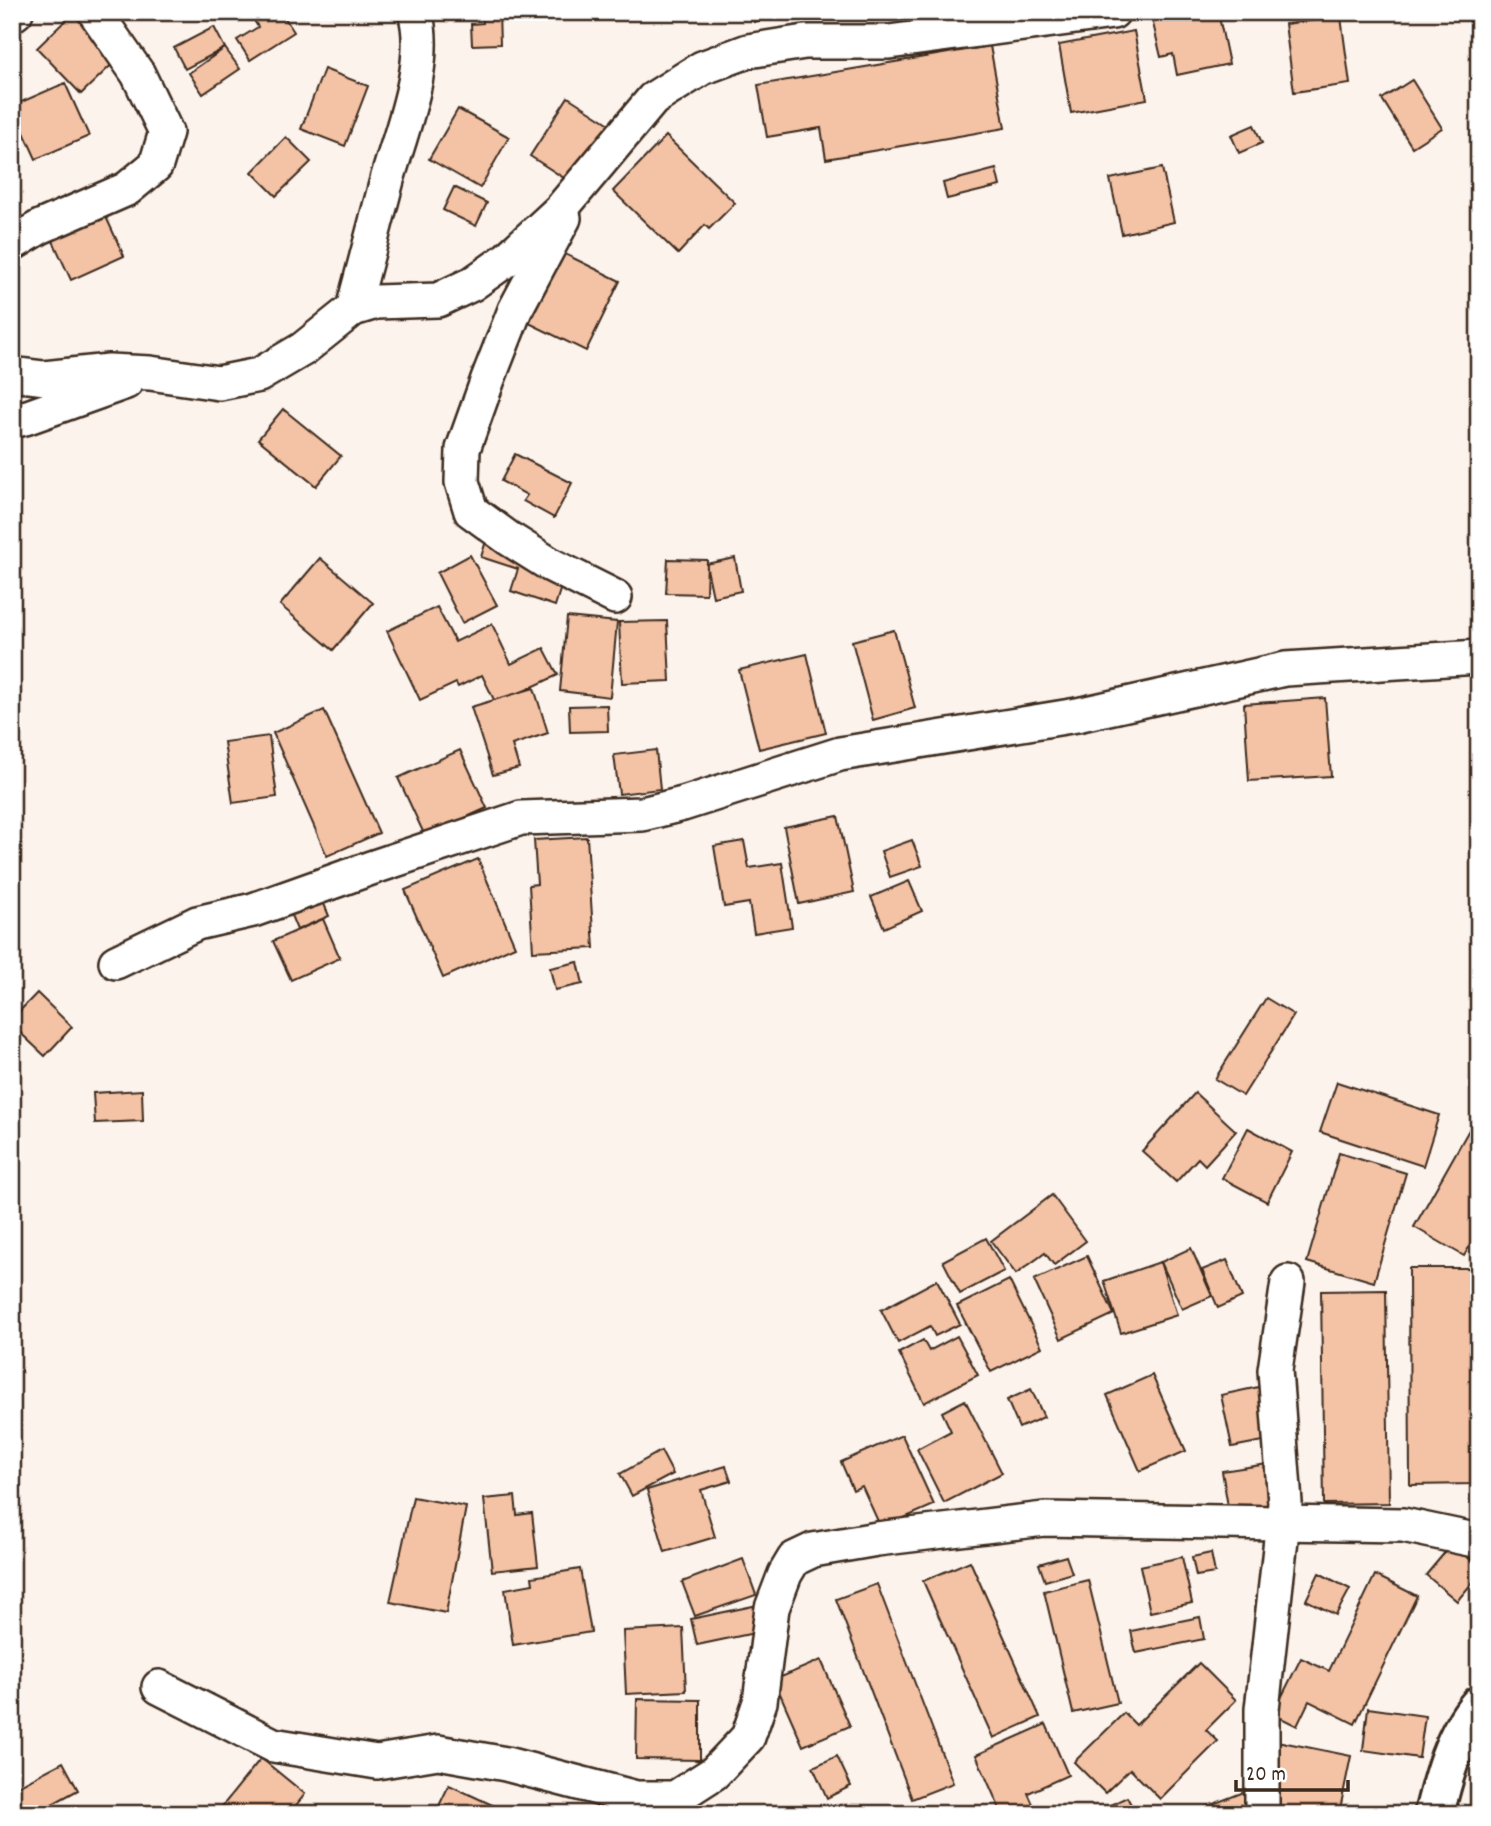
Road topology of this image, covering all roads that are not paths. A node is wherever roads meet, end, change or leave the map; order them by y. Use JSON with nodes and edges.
{"nodes":[{"id":1,"x":94,"y":12,"type":"edge"},
{"id":2,"x":415,"y":12,"type":"edge"},
{"id":3,"x":1113,"y":12,"type":"edge"},
{"id":4,"x":583,"y":183,"type":"junction"},
{"id":5,"x":12,"y":244,"type":"edge"},
{"id":6,"x":353,"y":309,"type":"junction"},
{"id":7,"x":150,"y":373,"type":"junction"},
{"id":8,"x":12,"y":374,"type":"edge"},
{"id":9,"x":12,"y":421,"type":"edge"},
{"id":10,"x":615,"y":597,"type":"dead end"},
{"id":11,"x":1479,"y":657,"type":"edge"},
{"id":12,"x":116,"y":962,"type":"dead end"},
{"id":13,"x":1288,"y":1282,"type":"dead end"},
{"id":14,"x":1283,"y":1525,"type":"junction"},
{"id":15,"x":1479,"y":1541,"type":"edge"},
{"id":16,"x":159,"y":1687,"type":"dead end"},
{"id":17,"x":1479,"y":1706,"type":"edge"},
{"id":18,"x":1264,"y":1814,"type":"edge"},
{"id":19,"x":1434,"y":1814,"type":"edge"}],
"edges":[{"from":1,"to":5,"type":"street"},
{"from":2,"to":6,"type":"street"},
{"from":3,"to":4,"type":"street"},
{"from":4,"to":6,"type":"street"},
{"from":4,"to":10,"type":"street"},
{"from":6,"to":7,"type":"street"},
{"from":7,"to":8,"type":"street"},
{"from":7,"to":9,"type":"street"},
{"from":11,"to":12,"type":"street"},
{"from":13,"to":14,"type":"street"},
{"from":14,"to":15,"type":"street"},
{"from":14,"to":16,"type":"street"},
{"from":14,"to":18,"type":"street"},
{"from":17,"to":19,"type":"main road"}]}
